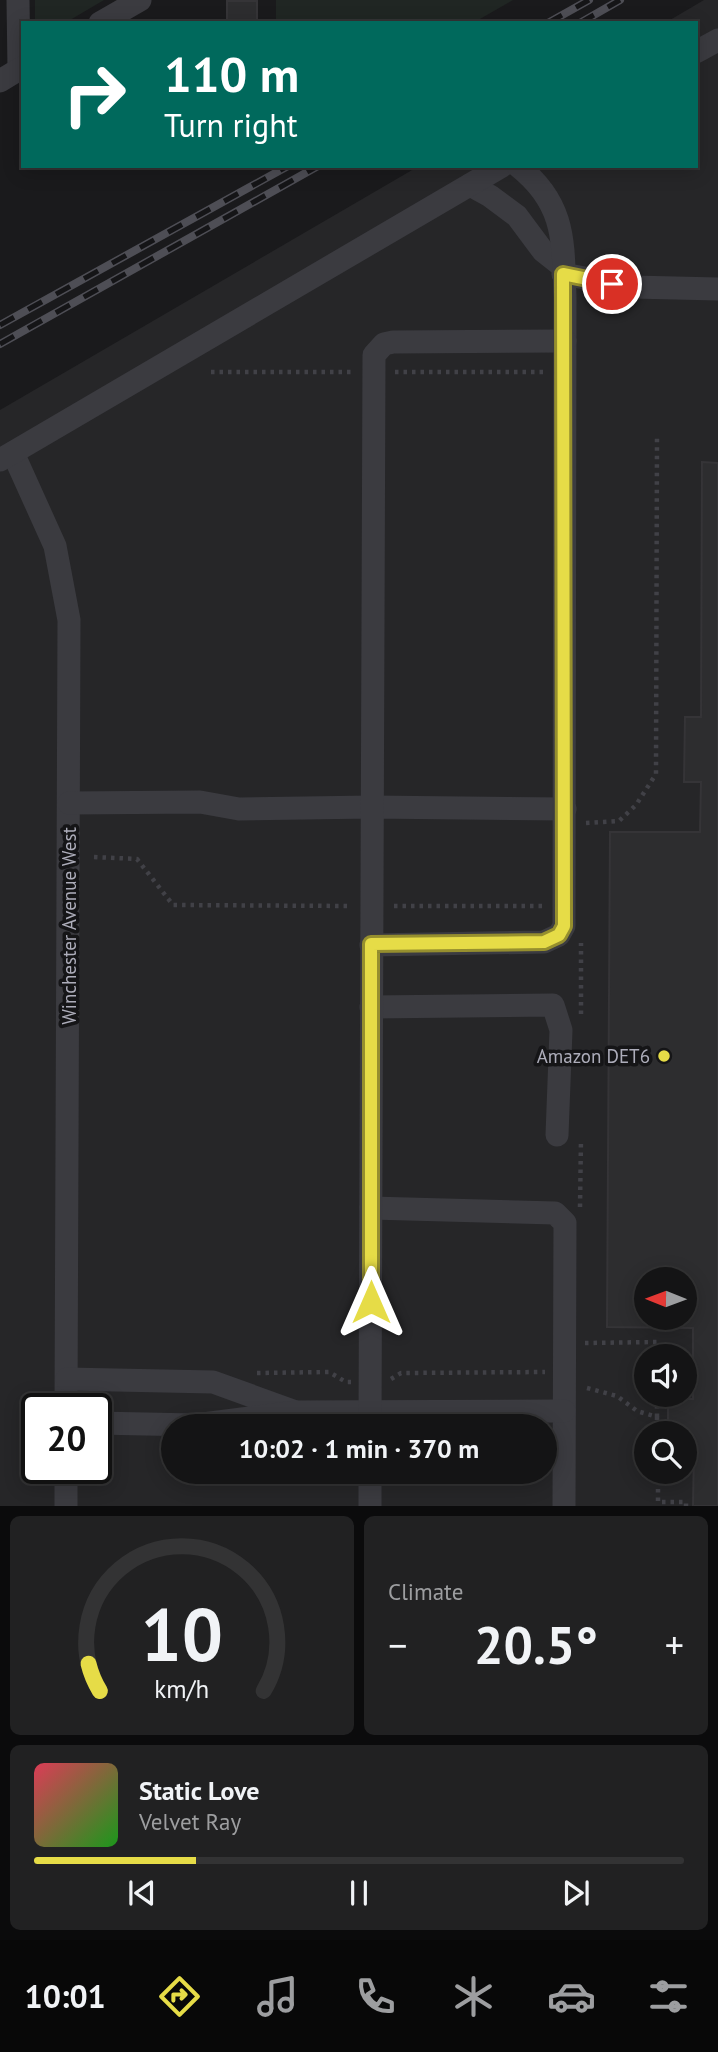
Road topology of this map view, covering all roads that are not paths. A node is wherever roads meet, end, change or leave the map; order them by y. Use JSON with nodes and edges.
{"nodes":[{"id":1,"x":18,"y":0,"type":"edge"},
{"id":2,"x":140,"y":0,"type":"edge"},
{"id":3,"x":103,"y":21,"type":"edge"},
{"id":4,"x":718,"y":40,"type":"edge"},
{"id":5,"x":698,"y":51,"type":"edge"},
{"id":6,"x":14,"y":72,"type":"edge"},
{"id":7,"x":499,"y":168,"type":"edge"},
{"id":8,"x":520,"y":168,"type":"edge"},
{"id":9,"x":470,"y":185,"type":"junction"},
{"id":10,"x":563,"y":270,"type":"junction"},
{"id":11,"x":718,"y":289,"type":"edge"},
{"id":12,"x":565,"y":341,"type":"junction"},
{"id":13,"x":6,"y":456,"type":"edge"},
{"id":14,"x":69,"y":803,"type":"junction"},
{"id":15,"x":371,"y":807,"type":"junction"},
{"id":16,"x":573,"y":812,"type":"junction"},
{"id":17,"x":371,"y":944,"type":"junction"},
{"id":18,"x":371,"y":1007,"type":"junction"},
{"id":19,"x":557,"y":1135,"type":"dead end"},
{"id":20,"x":371,"y":1208,"type":"junction"},
{"id":21,"x":67,"y":1379,"type":"junction"},
{"id":22,"x":67,"y":1393,"type":"edge"},
{"id":23,"x":564,"y":1411,"type":"junction"},
{"id":24,"x":296,"y":1412,"type":"junction"},
{"id":25,"x":317,"y":1414,"type":"edge"},
{"id":26,"x":370,"y":1414,"type":"edge"},
{"id":27,"x":491,"y":1414,"type":"edge"},
{"id":28,"x":112,"y":1423,"type":"edge"},
{"id":29,"x":66,"y":1484,"type":"edge"},
{"id":30,"x":370,"y":1484,"type":"edge"},
{"id":31,"x":66,"y":1506,"type":"edge"},
{"id":32,"x":370,"y":1506,"type":"edge"},
{"id":33,"x":564,"y":1506,"type":"edge"}],
"edges":[{"from":1,"to":6,"type":"street"},
{"from":2,"to":3,"type":"street"},
{"from":4,"to":5,"type":"street"},
{"from":7,"to":9,"type":"street"},
{"from":8,"to":10,"type":"street"},
{"from":9,"to":10,"type":"street"},
{"from":9,"to":13,"type":"street"},
{"from":10,"to":11,"type":"street"},
{"from":10,"to":12,"type":"street"},
{"from":12,"to":15,"type":"street"},
{"from":12,"to":16,"type":"street"},
{"from":13,"to":14,"type":"street","name":"Winchester Avenue West"},
{"from":14,"to":15,"type":"street"},
{"from":14,"to":21,"type":"street","name":"Winchester Avenue West"},
{"from":15,"to":16,"type":"street"},
{"from":15,"to":17,"type":"street"},
{"from":16,"to":17,"type":"street"},
{"from":17,"to":18,"type":"street"},
{"from":18,"to":19,"type":"street"},
{"from":18,"to":20,"type":"street"},
{"from":20,"to":23,"type":"street"},
{"from":20,"to":26,"type":"street"},
{"from":21,"to":22,"type":"street","name":"Winchester Avenue West"},
{"from":21,"to":24,"type":"street"},
{"from":23,"to":27,"type":"street"},
{"from":23,"to":33,"type":"street"},
{"from":24,"to":25,"type":"street"},
{"from":24,"to":28,"type":"street"},
{"from":29,"to":31,"type":"street"},
{"from":30,"to":32,"type":"street"}]}
